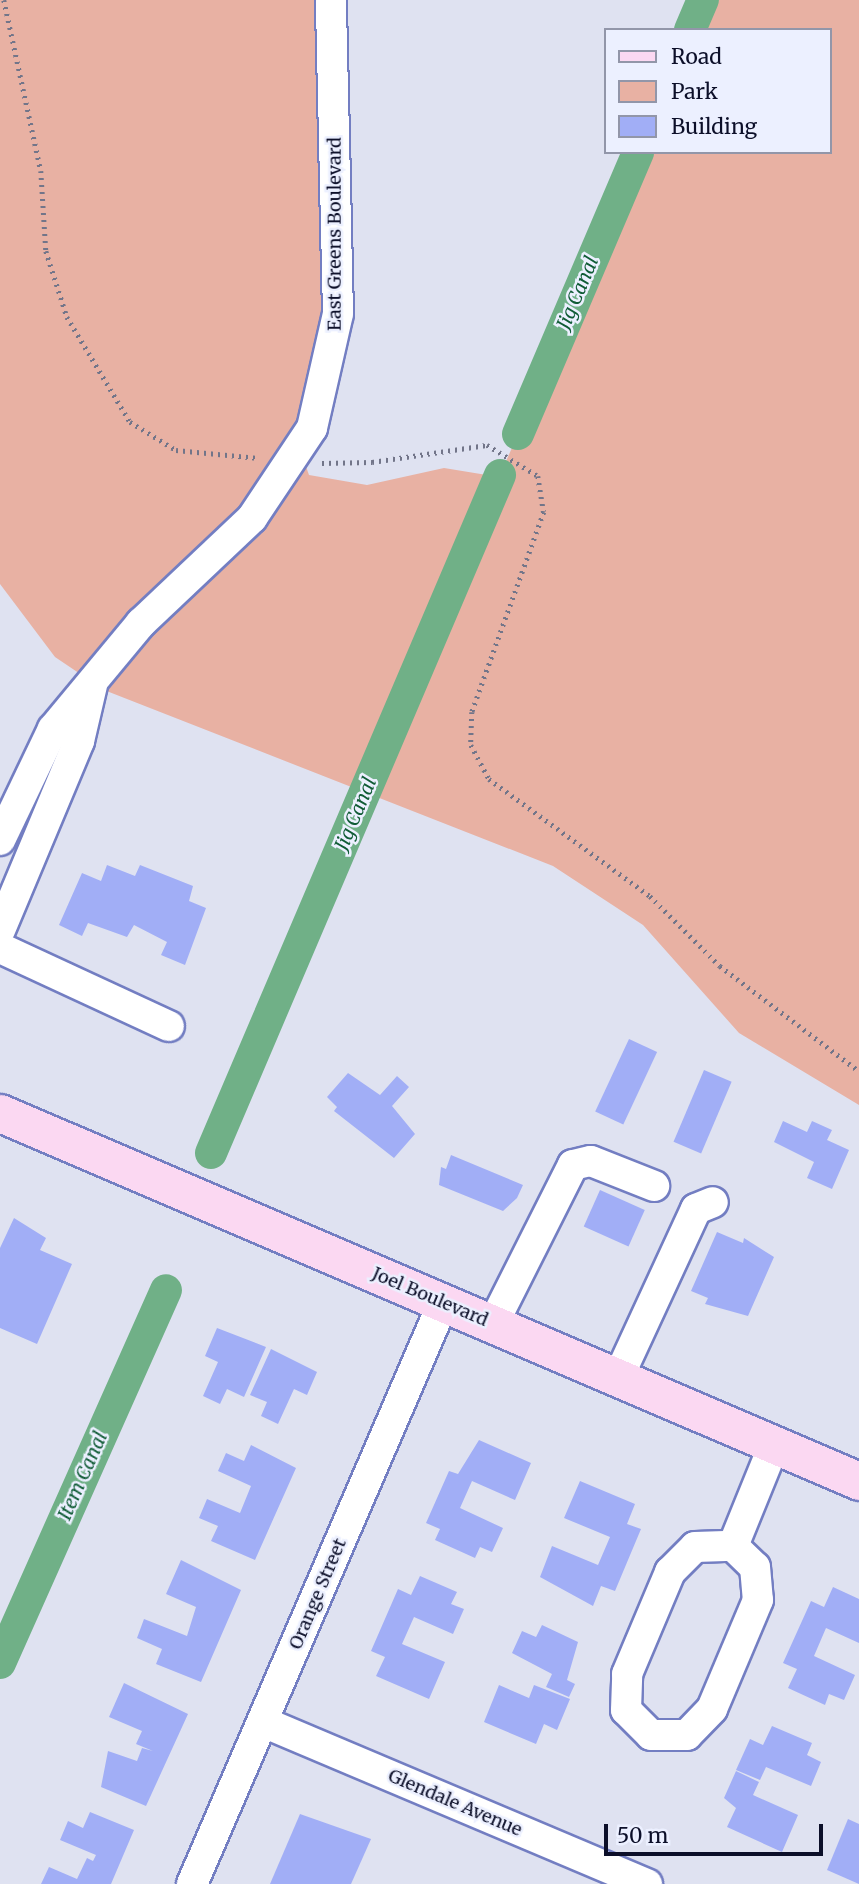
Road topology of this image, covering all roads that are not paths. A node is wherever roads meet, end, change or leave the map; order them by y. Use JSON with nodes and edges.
{"nodes":[{"id":1,"x":331,"y":0,"type":"edge"},
{"id":2,"x":94,"y":675,"type":"junction"},
{"id":3,"x":0,"y":840,"type":"edge"},
{"id":4,"x":0,"y":930,"type":"edge"},
{"id":5,"x":0,"y":948,"type":"edge"},
{"id":6,"x":169,"y":1026,"type":"dead end"},
{"id":7,"x":0,"y":1113,"type":"edge"},
{"id":8,"x":654,"y":1186,"type":"dead end"},
{"id":9,"x":713,"y":1202,"type":"dead end"},
{"id":10,"x":443,"y":1303,"type":"junction"},
{"id":11,"x":493,"y":1324,"type":"junction"},
{"id":12,"x":618,"y":1378,"type":"junction"},
{"id":13,"x":774,"y":1445,"type":"junction"},
{"id":14,"x":859,"y":1481,"type":"edge"},
{"id":15,"x":733,"y":1546,"type":"junction"},
{"id":16,"x":263,"y":1722,"type":"junction"},
{"id":17,"x":192,"y":1884,"type":"edge"},
{"id":18,"x":648,"y":1884,"type":"edge"}],
"edges":[{"from":1,"to":2,"type":"street","name":"East Greens Boulevard"},
{"from":2,"to":3,"type":"street","name":"East Greens Boulevard"},
{"from":2,"to":4,"type":"street"},
{"from":5,"to":6,"type":"street"},
{"from":7,"to":10,"type":"main road","name":"Joel Boulevard"},
{"from":8,"to":11,"type":"street"},
{"from":9,"to":12,"type":"street"},
{"from":10,"to":11,"type":"main road","name":"Joel Boulevard"},
{"from":10,"to":16,"type":"street","name":"Orange Street"},
{"from":11,"to":12,"type":"main road","name":"Joel Boulevard"},
{"from":12,"to":13,"type":"main road","name":"Joel Boulevard"},
{"from":13,"to":14,"type":"main road","name":"Joel Boulevard"},
{"from":13,"to":15,"type":"street"},
{"from":15,"to":15,"type":"street"},
{"from":16,"to":17,"type":"street","name":"Orange Street"},
{"from":16,"to":18,"type":"street","name":"Glendale Avenue"}]}
